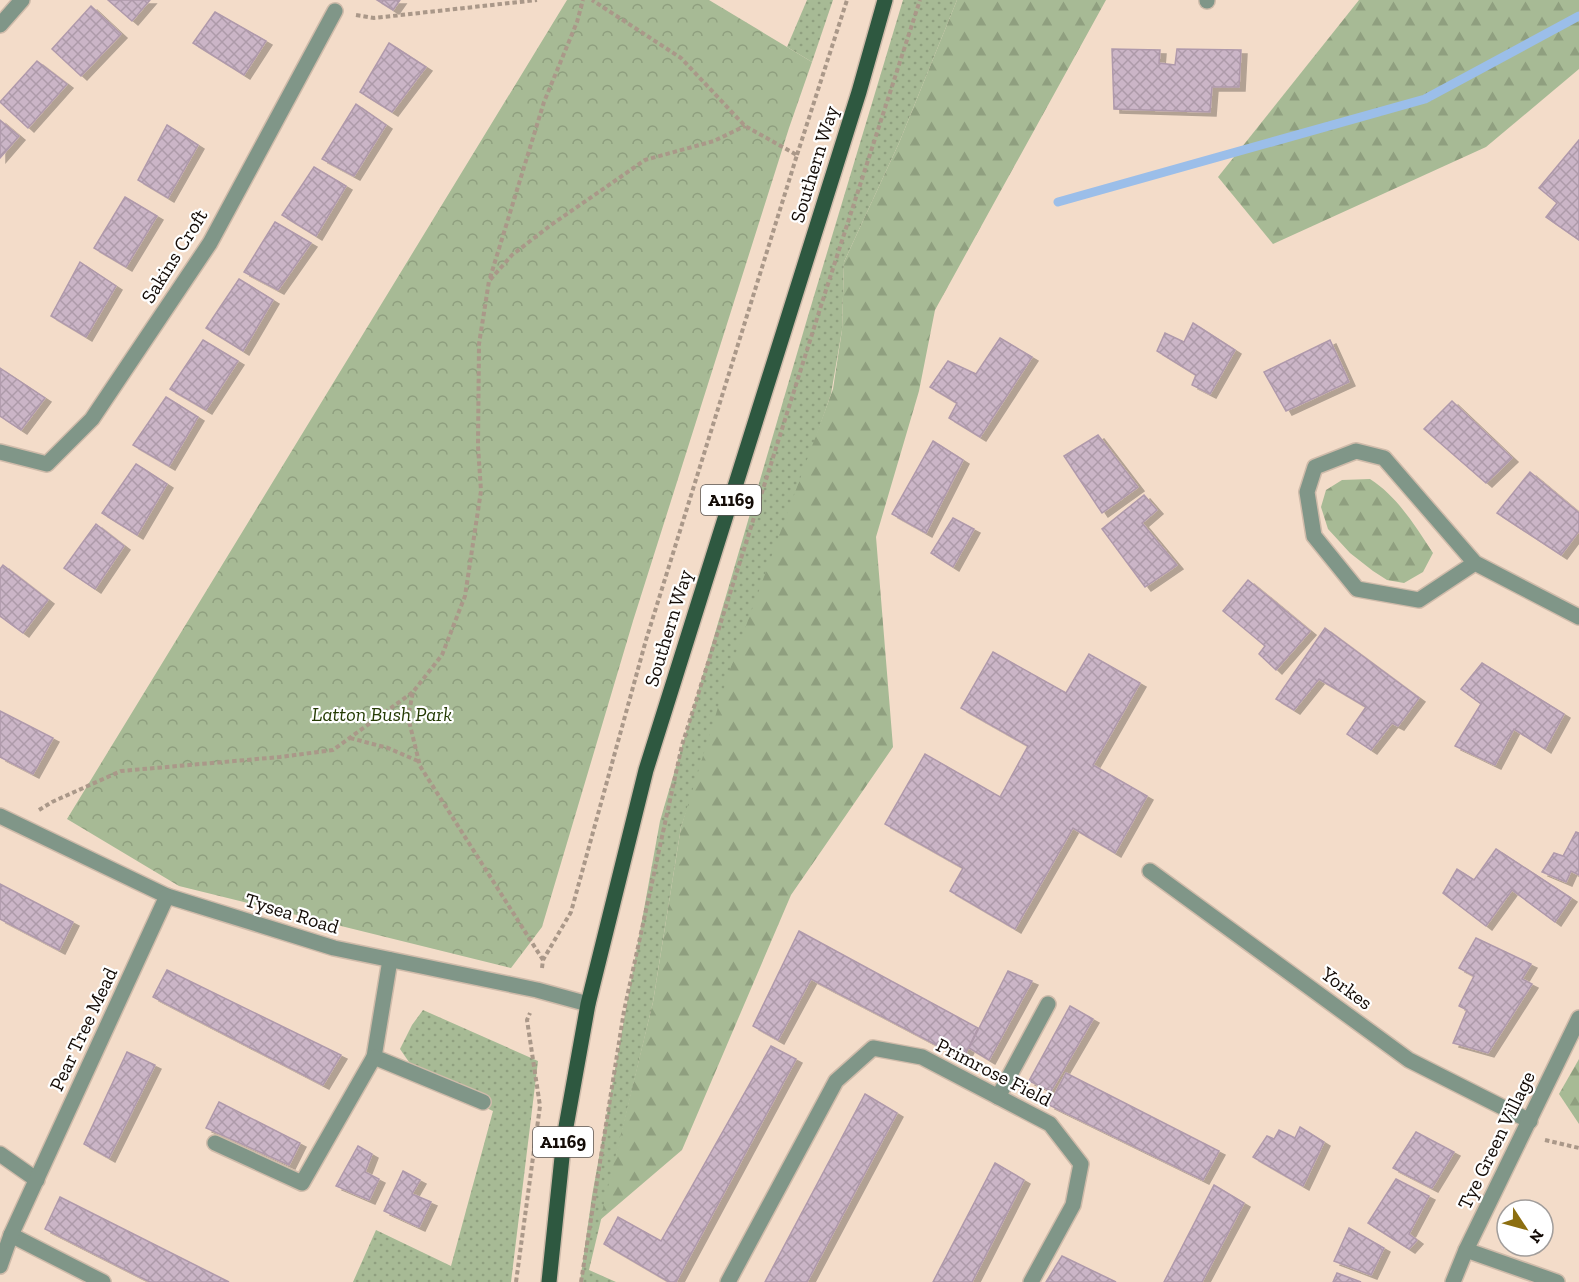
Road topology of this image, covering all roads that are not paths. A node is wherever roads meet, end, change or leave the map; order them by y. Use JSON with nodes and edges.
{"nodes":[{"id":1,"x":22,"y":0,"type":"edge"},
{"id":2,"x":885,"y":0,"type":"edge"},
{"id":3,"x":335,"y":11,"type":"road end"},
{"id":4,"x":0,"y":25,"type":"edge"},
{"id":5,"x":0,"y":452,"type":"edge"},
{"id":6,"x":1475,"y":563,"type":"junction"},
{"id":7,"x":1579,"y":617,"type":"edge"},
{"id":8,"x":0,"y":816,"type":"edge"},
{"id":9,"x":1150,"y":871,"type":"dead end"},
{"id":10,"x":167,"y":896,"type":"junction"},
{"id":11,"x":390,"y":960,"type":"junction"},
{"id":12,"x":588,"y":1004,"type":"junction"},
{"id":13,"x":1048,"y":1004,"type":"dead end"},
{"id":14,"x":1579,"y":1018,"type":"edge"},
{"id":15,"x":374,"y":1057,"type":"junction"},
{"id":16,"x":998,"y":1097,"type":"junction"},
{"id":17,"x":483,"y":1102,"type":"dead end"},
{"id":18,"x":1527,"y":1128,"type":"junction"},
{"id":19,"x":215,"y":1143,"type":"dead end"},
{"id":20,"x":0,"y":1154,"type":"edge"},
{"id":21,"x":37,"y":1180,"type":"junction"},
{"id":22,"x":11,"y":1235,"type":"junction"},
{"id":23,"x":1466,"y":1250,"type":"junction"},
{"id":24,"x":0,"y":1266,"type":"edge"},
{"id":25,"x":103,"y":1282,"type":"edge"},
{"id":26,"x":549,"y":1282,"type":"edge"},
{"id":27,"x":728,"y":1282,"type":"edge"},
{"id":28,"x":1031,"y":1282,"type":"edge"},
{"id":29,"x":1453,"y":1282,"type":"edge"},
{"id":30,"x":1557,"y":1282,"type":"edge"}],
"edges":[{"from":1,"to":4,"type":"street"},
{"from":2,"to":12,"type":"main road","name":"Southern Way","number":"A1169"},
{"from":3,"to":5,"type":"street","name":"Sakins Croft"},
{"from":6,"to":6,"type":"street"},
{"from":6,"to":7,"type":"street"},
{"from":8,"to":10,"type":"street","name":"Tysea Road"},
{"from":9,"to":18,"type":"street","name":"Yorkes"},
{"from":10,"to":11,"type":"street","name":"Tysea Road"},
{"from":10,"to":21,"type":"street","name":"Pear Tree Mead"},
{"from":11,"to":12,"type":"street","name":"Tysea Road"},
{"from":11,"to":15,"type":"street"},
{"from":12,"to":26,"type":"main road","name":"Southern Way","number":"A1169"},
{"from":13,"to":16,"type":"street"},
{"from":14,"to":18,"type":"street","name":"Tye Green Village"},
{"from":15,"to":17,"type":"street"},
{"from":15,"to":19,"type":"street"},
{"from":16,"to":27,"type":"street","name":"Primrose Field"},
{"from":16,"to":28,"type":"street","name":"Primrose Field"},
{"from":18,"to":23,"type":"street","name":"Tye Green Village"},
{"from":20,"to":21,"type":"street"},
{"from":21,"to":22,"type":"street","name":"Pear Tree Mead"},
{"from":22,"to":24,"type":"street","name":"Pear Tree Mead"},
{"from":22,"to":25,"type":"street"},
{"from":23,"to":29,"type":"street","name":"Tye Green Village"},
{"from":23,"to":30,"type":"street"}]}
